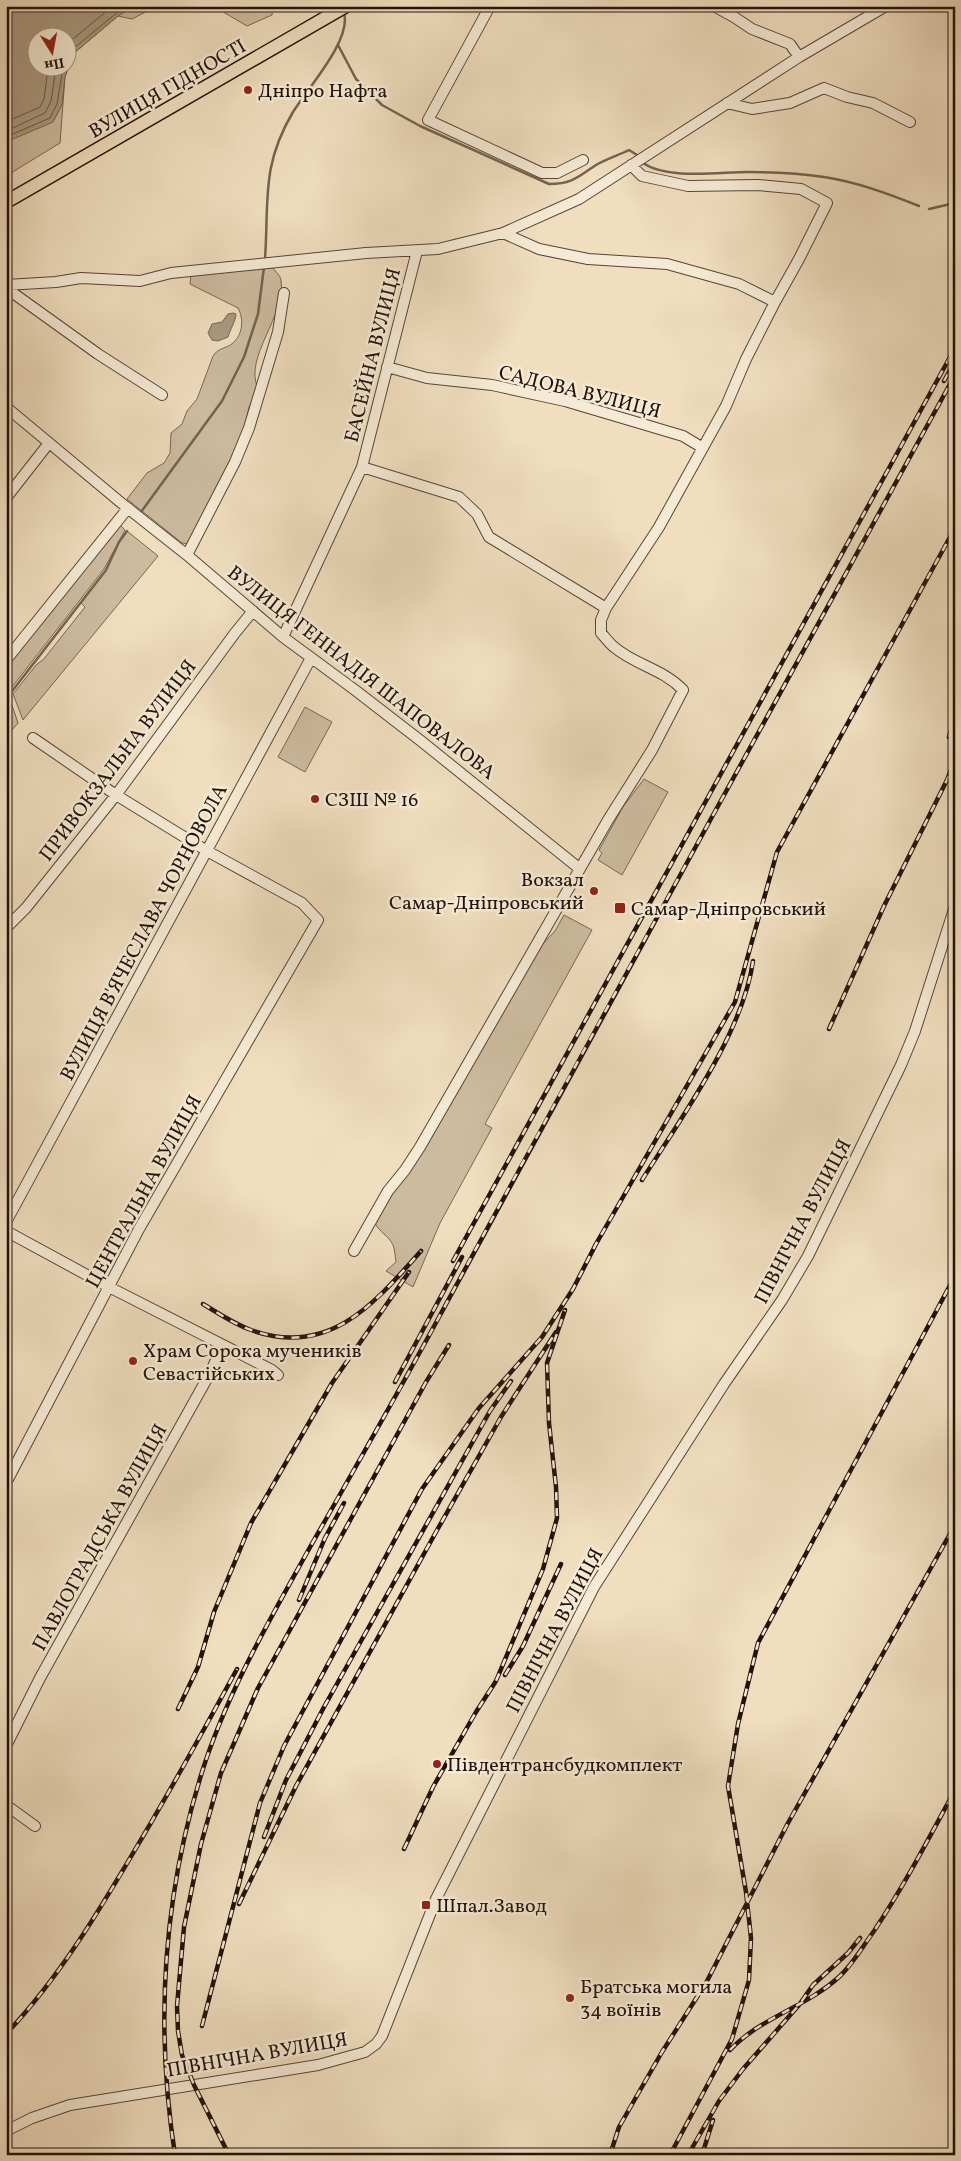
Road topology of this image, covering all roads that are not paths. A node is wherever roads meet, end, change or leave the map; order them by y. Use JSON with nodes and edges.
{"nodes":[{"id":1,"x":346,"y":6,"type":"edge"},
{"id":2,"x":490,"y":6,"type":"edge"},
{"id":3,"x":714,"y":6,"type":"edge"},
{"id":4,"x":886,"y":6,"type":"edge"},
{"id":5,"x":799,"y":57,"type":"junction"},
{"id":6,"x":728,"y":103,"type":"junction"},
{"id":7,"x":910,"y":122,"type":"dead end"},
{"id":8,"x":583,"y":160,"type":"dead end"},
{"id":9,"x":637,"y":161,"type":"junction"},
{"id":10,"x":6,"y":202,"type":"edge"},
{"id":11,"x":503,"y":233,"type":"junction"},
{"id":12,"x":417,"y":251,"type":"junction"},
{"id":13,"x":6,"y":286,"type":"edge"},
{"id":14,"x":284,"y":293,"type":"dead end"},
{"id":15,"x":775,"y":302,"type":"junction"},
{"id":16,"x":387,"y":367,"type":"junction"},
{"id":17,"x":162,"y":395,"type":"dead end"},
{"id":18,"x":6,"y":407,"type":"edge"},
{"id":19,"x":49,"y":443,"type":"junction"},
{"id":20,"x":703,"y":448,"type":"junction"},
{"id":21,"x":362,"y":467,"type":"junction"},
{"id":22,"x":6,"y":498,"type":"edge"},
{"id":23,"x":126,"y":507,"type":"junction"},
{"id":24,"x":187,"y":554,"type":"junction"},
{"id":25,"x":606,"y":608,"type":"junction"},
{"id":26,"x":253,"y":611,"type":"junction"},
{"id":27,"x":283,"y":637,"type":"junction"},
{"id":28,"x":311,"y":658,"type":"junction"},
{"id":29,"x":6,"y":660,"type":"edge"},
{"id":30,"x":33,"y":738,"type":"dead end"},
{"id":31,"x":116,"y":795,"type":"junction"},
{"id":32,"x":207,"y":851,"type":"junction"},
{"id":33,"x":580,"y":869,"type":"junction"},
{"id":34,"x":955,"y":906,"type":"edge"},
{"id":35,"x":6,"y":928,"type":"edge"},
{"id":36,"x":6,"y":1222,"type":"edge"},
{"id":37,"x":6,"y":1231,"type":"edge"},
{"id":38,"x":354,"y":1252,"type":"dead end"},
{"id":39,"x":109,"y":1287,"type":"junction"},
{"id":40,"x":223,"y":1345,"type":"junction"},
{"id":41,"x":278,"y":1375,"type":"dead end"},
{"id":42,"x":6,"y":1483,"type":"edge"},
{"id":43,"x":6,"y":1746,"type":"edge"},
{"id":44,"x":6,"y":1804,"type":"edge"},
{"id":45,"x":35,"y":1826,"type":"dead end"},
{"id":46,"x":6,"y":2131,"type":"edge"}],
"edges":[{"from":1,"to":10,"type":"main road","name":"ВУЛИЦЯ ГІДНОСТІ"},
{"from":2,"to":8,"type":"street"},
{"from":3,"to":5,"type":"street"},
{"from":4,"to":5,"type":"street"},
{"from":5,"to":6,"type":"street"},
{"from":6,"to":7,"type":"street"},
{"from":6,"to":9,"type":"street"},
{"from":9,"to":11,"type":"street"},
{"from":9,"to":15,"type":"street"},
{"from":11,"to":12,"type":"street"},
{"from":11,"to":15,"type":"street"},
{"from":12,"to":13,"type":"street"},
{"from":12,"to":16,"type":"street","name":"БАСЕЙНА ВУЛИЦЯ"},
{"from":13,"to":17,"type":"street"},
{"from":14,"to":24,"type":"street"},
{"from":15,"to":20,"type":"street"},
{"from":16,"to":20,"type":"street","name":"САДОВА ВУЛИЦЯ"},
{"from":16,"to":21,"type":"street","name":"БАСЕЙНА ВУЛИЦЯ"},
{"from":18,"to":19,"type":"street","name":"ВУЛИЦЯ ГЕННАДІЯ ШАПОВАЛОВА"},
{"from":19,"to":22,"type":"street"},
{"from":19,"to":23,"type":"street","name":"ВУЛИЦЯ ГЕННАДІЯ ШАПОВАЛОВА"},
{"from":20,"to":25,"type":"street"},
{"from":21,"to":25,"type":"street","name":"БАСЕЙНА ВУЛИЦЯ"},
{"from":21,"to":27,"type":"street","name":"БАСЕЙНА ВУЛИЦЯ"},
{"from":23,"to":24,"type":"street","name":"ВУЛИЦЯ ГЕННАДІЯ ШАПОВАЛОВА"},
{"from":23,"to":29,"type":"street"},
{"from":24,"to":26,"type":"street","name":"ВУЛИЦЯ ГЕННАДІЯ ШАПОВАЛОВА"},
{"from":25,"to":33,"type":"street"},
{"from":26,"to":27,"type":"street","name":"ВУЛИЦЯ ГЕННАДІЯ ШАПОВАЛОВА"},
{"from":26,"to":31,"type":"street","name":"ПРИВОКЗАЛЬНА ВУЛИЦЯ"},
{"from":27,"to":28,"type":"street","name":"ВУЛИЦЯ ГЕННАДІЯ ШАПОВАЛОВА"},
{"from":28,"to":32,"type":"street","name":"ВУЛИЦЯ В'ЯЧЕСЛАВА ЧОРНОВОЛА"},
{"from":28,"to":33,"type":"street","name":"ВУЛИЦЯ ГЕННАДІЯ ШАПОВАЛОВА"},
{"from":30,"to":31,"type":"street"},
{"from":31,"to":32,"type":"street"},
{"from":31,"to":35,"type":"street","name":"ПРИВОКЗАЛЬНА ВУЛИЦЯ"},
{"from":32,"to":36,"type":"street","name":"ВУЛИЦЯ В'ЯЧЕСЛАВА ЧОРНОВОЛА"},
{"from":32,"to":39,"type":"street","name":"ЦЕНТРАЛЬНА ВУЛИЦЯ"},
{"from":33,"to":38,"type":"street"},
{"from":34,"to":46,"type":"street","name":"ПІВНІЧНА ВУЛИЦЯ"},
{"from":37,"to":39,"type":"street"},
{"from":39,"to":40,"type":"street"},
{"from":39,"to":42,"type":"street","name":"ЦЕНТРАЛЬНА ВУЛИЦЯ"},
{"from":40,"to":41,"type":"street"},
{"from":40,"to":43,"type":"street","name":"ПАВЛОГРАДСЬКА ВУЛИЦЯ"},
{"from":44,"to":45,"type":"street"}]}
